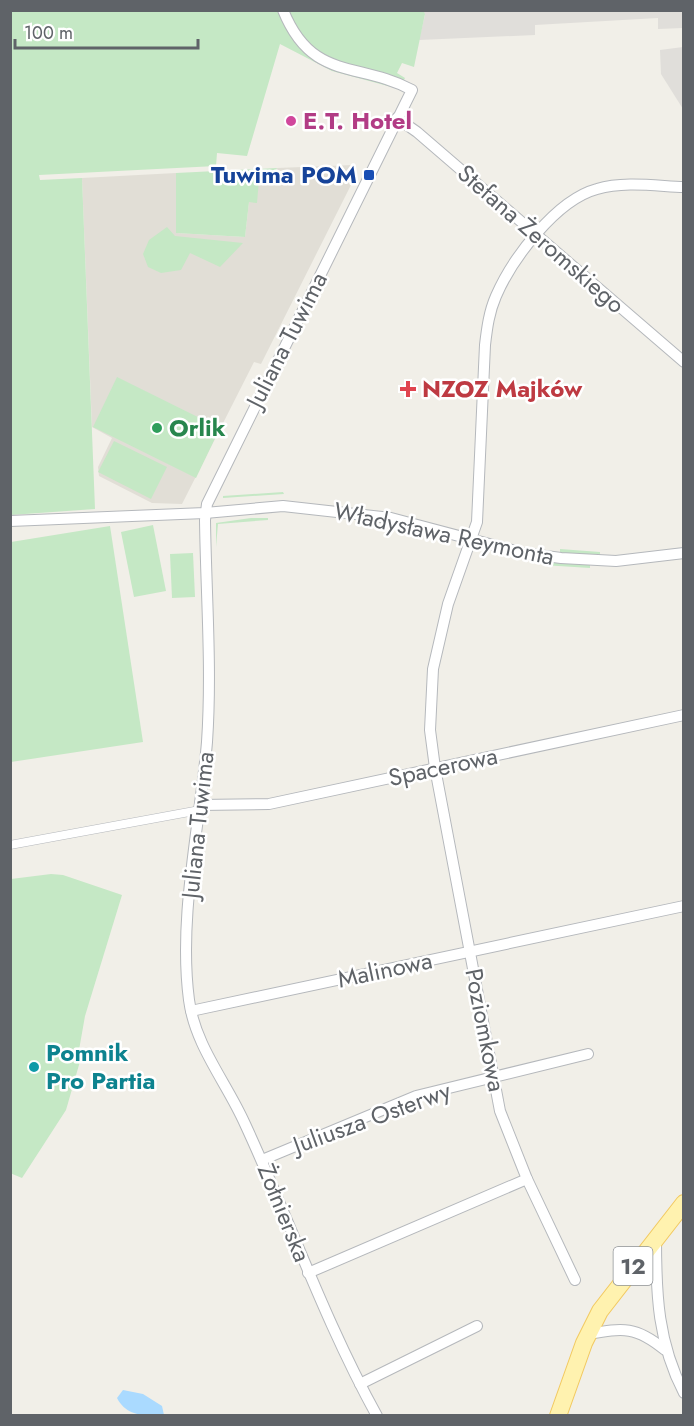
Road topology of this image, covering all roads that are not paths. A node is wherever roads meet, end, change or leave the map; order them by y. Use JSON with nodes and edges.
{"nodes":[{"id":1,"x":283,"y":10,"type":"edge"},
{"id":2,"x":398,"y":118,"type":"junction"},
{"id":3,"x":684,"y":187,"type":"edge"},
{"id":4,"x":536,"y":234,"type":"junction"},
{"id":5,"x":684,"y":362,"type":"edge"},
{"id":6,"x":205,"y":513,"type":"junction"},
{"id":7,"x":10,"y":521,"type":"edge"},
{"id":8,"x":472,"y":540,"type":"junction"},
{"id":9,"x":684,"y":553,"type":"edge"},
{"id":10,"x":684,"y":715,"type":"edge"},
{"id":11,"x":435,"y":768,"type":"junction"},
{"id":12,"x":200,"y":808,"type":"junction"},
{"id":13,"x":10,"y":845,"type":"edge"},
{"id":14,"x":684,"y":906,"type":"edge"},
{"id":15,"x":470,"y":952,"type":"junction"},
{"id":16,"x":191,"y":1011,"type":"junction"},
{"id":17,"x":588,"y":1054,"type":"dead end"},
{"id":18,"x":493,"y":1077,"type":"junction"},
{"id":19,"x":262,"y":1160,"type":"junction"},
{"id":20,"x":527,"y":1179,"type":"junction"},
{"id":21,"x":684,"y":1203,"type":"edge"},
{"id":22,"x":656,"y":1236,"type":"junction"},
{"id":23,"x":308,"y":1273,"type":"junction"},
{"id":24,"x":575,"y":1280,"type":"dead end"},
{"id":25,"x":477,"y":1326,"type":"dead end"},
{"id":26,"x":588,"y":1334,"type":"junction"},
{"id":27,"x":665,"y":1350,"type":"junction"},
{"id":28,"x":684,"y":1364,"type":"edge"},
{"id":29,"x":672,"y":1370,"type":"junction"},
{"id":30,"x":360,"y":1384,"type":"junction"},
{"id":31,"x":684,"y":1393,"type":"edge"},
{"id":32,"x":377,"y":1416,"type":"edge"},
{"id":33,"x":558,"y":1416,"type":"edge"}],
"edges":[{"from":1,"to":2,"type":"street","name":"Juliana Tuwima"},
{"from":2,"to":4,"type":"street","name":"Stefana Żeromskiego"},
{"from":2,"to":6,"type":"street","name":"Juliana Tuwima"},
{"from":3,"to":4,"type":"street","name":"Poziomkowa"},
{"from":4,"to":5,"type":"street","name":"Stefana Żeromskiego"},
{"from":4,"to":8,"type":"street","name":"Poziomkowa"},
{"from":6,"to":7,"type":"street","name":"Władysława Reymonta"},
{"from":6,"to":8,"type":"street","name":"Władysława Reymonta"},
{"from":6,"to":12,"type":"street","name":"Juliana Tuwima"},
{"from":8,"to":9,"type":"street","name":"Władysława Reymonta"},
{"from":8,"to":11,"type":"street","name":"Poziomkowa"},
{"from":10,"to":11,"type":"street","name":"Spacerowa"},
{"from":11,"to":12,"type":"street","name":"Spacerowa"},
{"from":11,"to":15,"type":"street","name":"Poziomkowa"},
{"from":12,"to":13,"type":"street"},
{"from":12,"to":16,"type":"street","name":"Juliana Tuwima"},
{"from":14,"to":15,"type":"street","name":"Malinowa"},
{"from":15,"to":16,"type":"street","name":"Malinowa"},
{"from":15,"to":18,"type":"street","name":"Poziomkowa"},
{"from":16,"to":19,"type":"street","name":"Żołnierska"},
{"from":17,"to":18,"type":"street","name":"Juliusza Osterwy"},
{"from":18,"to":19,"type":"street","name":"Juliusza Osterwy"},
{"from":18,"to":20,"type":"street","name":"Poziomkowa"},
{"from":19,"to":23,"type":"street","name":"Żołnierska"},
{"from":20,"to":23,"type":"street"},
{"from":20,"to":24,"type":"street","name":"Poziomkowa"},
{"from":21,"to":22,"type":"main road","number":"12"},
{"from":22,"to":26,"type":"main road","number":"12"},
{"from":22,"to":27,"type":"street"},
{"from":23,"to":30,"type":"street","name":"Żołnierska"},
{"from":25,"to":30,"type":"street"},
{"from":26,"to":27,"type":"street"},
{"from":26,"to":33,"type":"main road","number":"12"},
{"from":27,"to":29,"type":"street"},
{"from":28,"to":29,"type":"street"},
{"from":29,"to":31,"type":"street"},
{"from":30,"to":32,"type":"street","name":"Żołnierska"}]}
